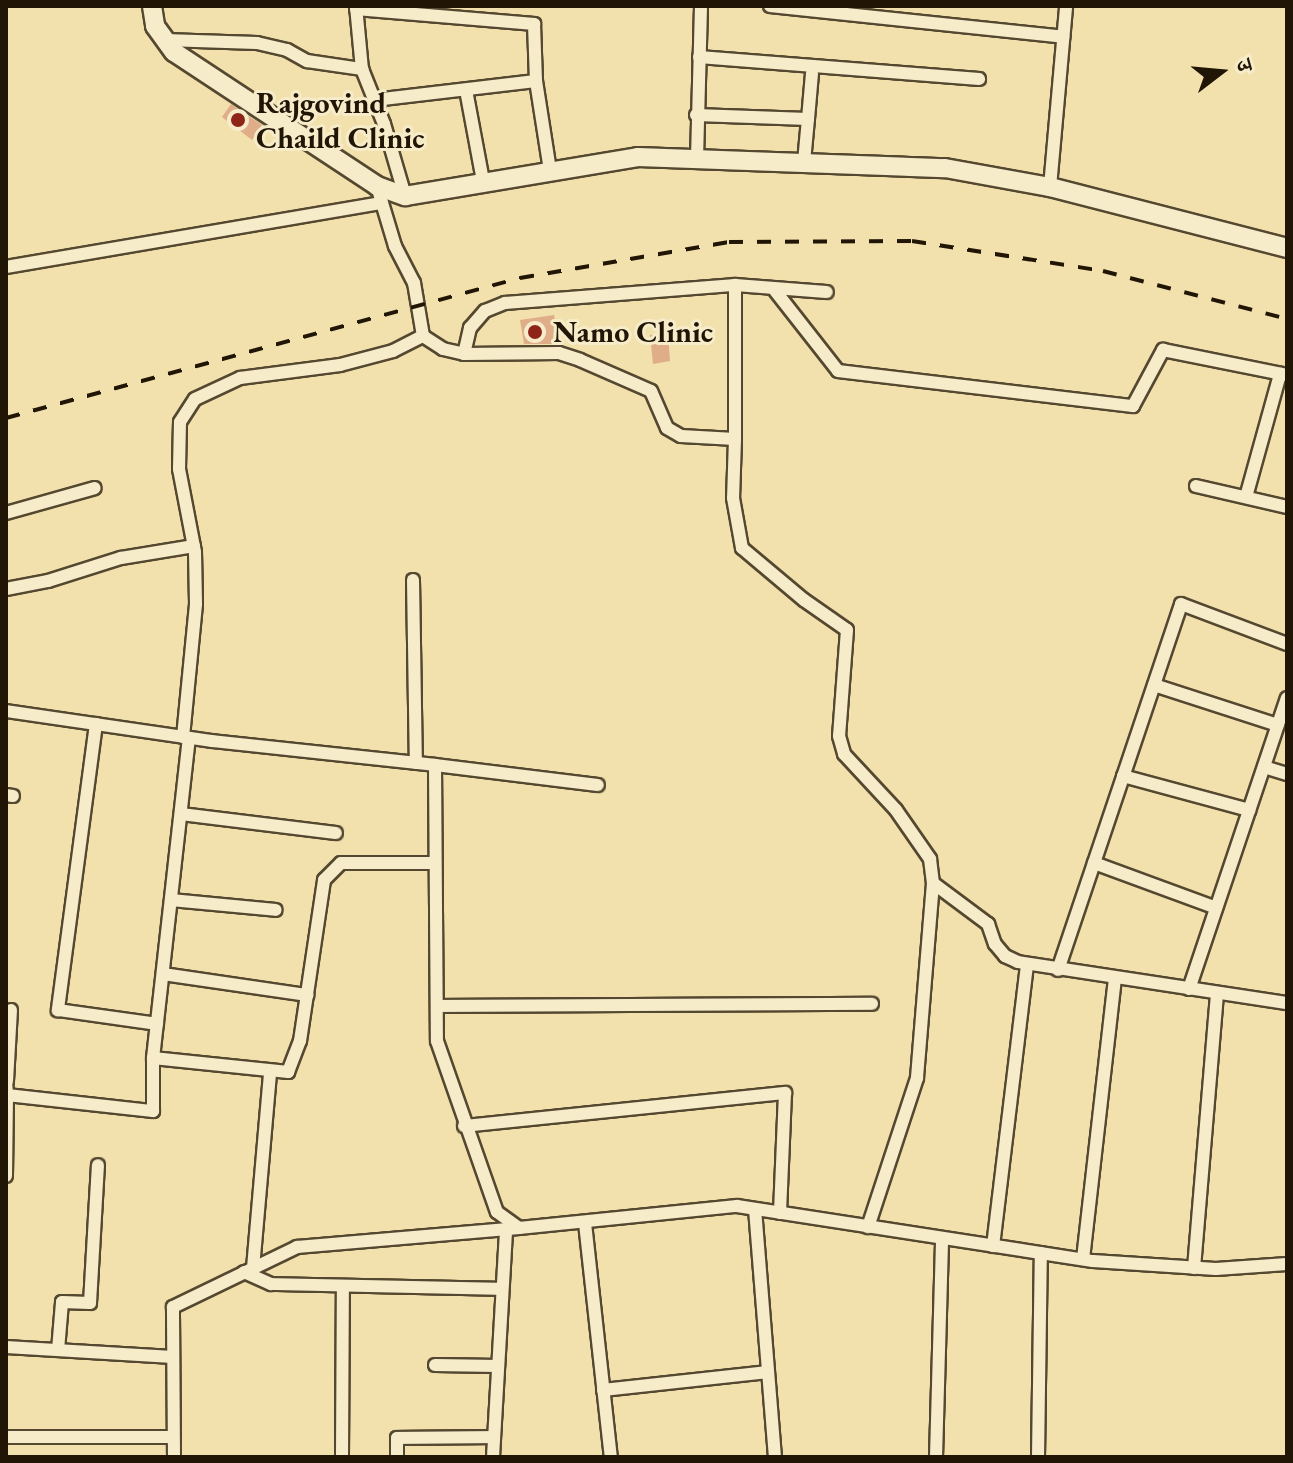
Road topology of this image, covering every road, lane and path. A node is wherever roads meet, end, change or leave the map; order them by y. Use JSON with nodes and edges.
{"nodes":[{"id":1,"x":152,"y":6,"type":"edge"},
{"id":2,"x":701,"y":6,"type":"edge"},
{"id":3,"x":770,"y":6,"type":"edge"},
{"id":4,"x":1066,"y":6,"type":"edge"},
{"id":5,"x":356,"y":8,"type":"edge"},
{"id":6,"x":1063,"y":37,"type":"junction"},
{"id":7,"x":165,"y":40,"type":"junction"},
{"id":8,"x":699,"y":57,"type":"junction"},
{"id":9,"x":362,"y":69,"type":"junction"},
{"id":10,"x":812,"y":73,"type":"dead end"},
{"id":11,"x":979,"y":79,"type":"dead end"},
{"id":12,"x":536,"y":81,"type":"junction"},
{"id":13,"x":466,"y":90,"type":"junction"},
{"id":14,"x":374,"y":100,"type":"junction"},
{"id":15,"x":696,"y":115,"type":"junction"},
{"id":16,"x":808,"y":119,"type":"junction"},
{"id":17,"x":697,"y":159,"type":"junction"},
{"id":18,"x":804,"y":162,"type":"junction"},
{"id":19,"x":550,"y":170,"type":"junction"},
{"id":20,"x":483,"y":181,"type":"junction"},
{"id":21,"x":1050,"y":187,"type":"junction"},
{"id":22,"x":380,"y":194,"type":"junction"},
{"id":23,"x":405,"y":196,"type":"junction"},
{"id":24,"x":1287,"y":248,"type":"edge"},
{"id":25,"x":6,"y":267,"type":"edge"},
{"id":26,"x":735,"y":285,"type":"junction"},
{"id":27,"x":773,"y":288,"type":"junction"},
{"id":28,"x":827,"y":292,"type":"dead end"},
{"id":29,"x":423,"y":336,"type":"junction"},
{"id":30,"x":464,"y":354,"type":"junction"},
{"id":31,"x":1284,"y":375,"type":"edge"},
{"id":32,"x":735,"y":439,"type":"junction"},
{"id":33,"x":1196,"y":486,"type":"dead end"},
{"id":34,"x":95,"y":488,"type":"dead end"},
{"id":35,"x":1246,"y":497,"type":"junction"},
{"id":36,"x":1287,"y":507,"type":"edge"},
{"id":37,"x":6,"y":513,"type":"edge"},
{"id":38,"x":194,"y":546,"type":"junction"},
{"id":39,"x":413,"y":580,"type":"dead end"},
{"id":40,"x":6,"y":589,"type":"edge"},
{"id":41,"x":1287,"y":644,"type":"edge"},
{"id":42,"x":1154,"y":685,"type":"junction"},
{"id":43,"x":1287,"y":698,"type":"edge"},
{"id":44,"x":6,"y":711,"type":"edge"},
{"id":45,"x":96,"y":724,"type":"junction"},
{"id":46,"x":1278,"y":725,"type":"junction"},
{"id":47,"x":186,"y":738,"type":"junction"},
{"id":48,"x":416,"y":763,"type":"junction"},
{"id":49,"x":435,"y":765,"type":"junction"},
{"id":50,"x":1264,"y":767,"type":"junction"},
{"id":51,"x":1287,"y":774,"type":"edge"},
{"id":52,"x":1123,"y":776,"type":"junction"},
{"id":53,"x":598,"y":785,"type":"dead end"},
{"id":54,"x":1249,"y":810,"type":"junction"},
{"id":55,"x":181,"y":814,"type":"junction"},
{"id":56,"x":336,"y":833,"type":"dead end"},
{"id":57,"x":435,"y":863,"type":"junction"},
{"id":58,"x":1094,"y":863,"type":"junction"},
{"id":59,"x":933,"y":883,"type":"junction"},
{"id":60,"x":171,"y":900,"type":"junction"},
{"id":61,"x":1216,"y":908,"type":"junction"},
{"id":62,"x":276,"y":910,"type":"dead end"},
{"id":63,"x":1027,"y":964,"type":"junction"},
{"id":64,"x":1058,"y":970,"type":"junction"},
{"id":65,"x":163,"y":974,"type":"junction"},
{"id":66,"x":1115,"y":978,"type":"junction"},
{"id":67,"x":1189,"y":989,"type":"junction"},
{"id":68,"x":1217,"y":993,"type":"junction"},
{"id":69,"x":307,"y":995,"type":"junction"},
{"id":70,"x":1287,"y":1003,"type":"edge"},
{"id":71,"x":872,"y":1004,"type":"dead end"},
{"id":72,"x":437,"y":1006,"type":"junction"},
{"id":73,"x":11,"y":1010,"type":"dead end"},
{"id":74,"x":157,"y":1024,"type":"junction"},
{"id":75,"x":153,"y":1058,"type":"junction"},
{"id":76,"x":270,"y":1072,"type":"junction"},
{"id":77,"x":7,"y":1081,"type":"edge"},
{"id":78,"x":7,"y":1095,"type":"edge"},
{"id":79,"x":464,"y":1126,"type":"junction"},
{"id":80,"x":98,"y":1165,"type":"dead end"},
{"id":81,"x":6,"y":1176,"type":"edge"},
{"id":82,"x":755,"y":1209,"type":"junction"},
{"id":83,"x":780,"y":1213,"type":"junction"},
{"id":84,"x":585,"y":1223,"type":"junction"},
{"id":85,"x":868,"y":1227,"type":"junction"},
{"id":86,"x":512,"y":1229,"type":"junction"},
{"id":87,"x":942,"y":1238,"type":"junction"},
{"id":88,"x":993,"y":1246,"type":"junction"},
{"id":89,"x":1041,"y":1253,"type":"junction"},
{"id":90,"x":1083,"y":1259,"type":"junction"},
{"id":91,"x":1287,"y":1264,"type":"edge"},
{"id":92,"x":1194,"y":1268,"type":"junction"},
{"id":93,"x":248,"y":1270,"type":"junction"},
{"id":94,"x":343,"y":1286,"type":"junction"},
{"id":95,"x":502,"y":1289,"type":"junction"},
{"id":96,"x":6,"y":1347,"type":"edge"},
{"id":97,"x":58,"y":1350,"type":"junction"},
{"id":98,"x":173,"y":1357,"type":"junction"},
{"id":99,"x":435,"y":1365,"type":"dead end"},
{"id":100,"x":498,"y":1366,"type":"junction"},
{"id":101,"x":768,"y":1372,"type":"junction"},
{"id":102,"x":603,"y":1390,"type":"junction"},
{"id":103,"x":6,"y":1437,"type":"edge"},
{"id":104,"x":173,"y":1437,"type":"junction"},
{"id":105,"x":493,"y":1437,"type":"junction"},
{"id":106,"x":174,"y":1457,"type":"edge"},
{"id":107,"x":342,"y":1457,"type":"edge"},
{"id":108,"x":397,"y":1457,"type":"edge"},
{"id":109,"x":493,"y":1457,"type":"edge"},
{"id":110,"x":611,"y":1457,"type":"edge"},
{"id":111,"x":775,"y":1457,"type":"edge"},
{"id":112,"x":936,"y":1457,"type":"edge"},
{"id":113,"x":1038,"y":1457,"type":"edge"}],
"edges":[{"from":1,"to":7,"type":"street"},
{"from":2,"to":8,"type":"street"},
{"from":3,"to":6,"type":"street"},
{"from":4,"to":6,"type":"street"},
{"from":5,"to":9,"type":"street"},
{"from":5,"to":12,"type":"street"},
{"from":6,"to":21,"type":"street"},
{"from":7,"to":9,"type":"street"},
{"from":7,"to":22,"type":"street"},
{"from":8,"to":11,"type":"street"},
{"from":8,"to":15,"type":"street"},
{"from":9,"to":14,"type":"street"},
{"from":10,"to":16,"type":"street"},
{"from":12,"to":13,"type":"street"},
{"from":12,"to":19,"type":"street"},
{"from":13,"to":14,"type":"street"},
{"from":13,"to":20,"type":"street"},
{"from":14,"to":23,"type":"street"},
{"from":15,"to":16,"type":"street"},
{"from":15,"to":17,"type":"street"},
{"from":16,"to":18,"type":"street"},
{"from":17,"to":18,"type":"street"},
{"from":17,"to":19,"type":"street"},
{"from":18,"to":21,"type":"street"},
{"from":19,"to":20,"type":"street"},
{"from":20,"to":23,"type":"street"},
{"from":21,"to":24,"type":"street"},
{"from":22,"to":23,"type":"street"},
{"from":22,"to":25,"type":"street"},
{"from":22,"to":29,"type":"street"},
{"from":26,"to":27,"type":"street"},
{"from":26,"to":30,"type":"street"},
{"from":26,"to":32,"type":"street"},
{"from":27,"to":28,"type":"street"},
{"from":27,"to":31,"type":"street"},
{"from":29,"to":30,"type":"street"},
{"from":29,"to":38,"type":"street"},
{"from":30,"to":32,"type":"street"},
{"from":31,"to":35,"type":"street"},
{"from":32,"to":59,"type":"street"},
{"from":33,"to":35,"type":"street"},
{"from":34,"to":37,"type":"street"},
{"from":35,"to":36,"type":"street"},
{"from":38,"to":40,"type":"street"},
{"from":38,"to":47,"type":"street"},
{"from":39,"to":48,"type":"street"},
{"from":41,"to":42,"type":"street"},
{"from":42,"to":46,"type":"street"},
{"from":42,"to":52,"type":"street"},
{"from":43,"to":46,"type":"street"},
{"from":44,"to":45,"type":"street"},
{"from":45,"to":47,"type":"street"},
{"from":45,"to":74,"type":"street"},
{"from":46,"to":50,"type":"street"},
{"from":47,"to":48,"type":"street"},
{"from":47,"to":55,"type":"street"},
{"from":48,"to":49,"type":"street"},
{"from":49,"to":53,"type":"street"},
{"from":49,"to":57,"type":"street"},
{"from":50,"to":51,"type":"street"},
{"from":50,"to":54,"type":"street"},
{"from":52,"to":54,"type":"street"},
{"from":52,"to":58,"type":"street"},
{"from":54,"to":61,"type":"street"},
{"from":55,"to":56,"type":"street"},
{"from":55,"to":60,"type":"street"},
{"from":57,"to":69,"type":"street"},
{"from":57,"to":72,"type":"street"},
{"from":58,"to":61,"type":"street"},
{"from":58,"to":64,"type":"street"},
{"from":59,"to":63,"type":"street"},
{"from":59,"to":85,"type":"street"},
{"from":60,"to":62,"type":"street"},
{"from":60,"to":65,"type":"street"},
{"from":61,"to":67,"type":"street"},
{"from":63,"to":64,"type":"street"},
{"from":63,"to":88,"type":"street"},
{"from":64,"to":66,"type":"street"},
{"from":65,"to":69,"type":"street"},
{"from":65,"to":74,"type":"street"},
{"from":66,"to":67,"type":"street"},
{"from":66,"to":90,"type":"street"},
{"from":67,"to":68,"type":"street"},
{"from":68,"to":70,"type":"street"},
{"from":68,"to":92,"type":"street"},
{"from":69,"to":76,"type":"street"},
{"from":71,"to":72,"type":"street"},
{"from":72,"to":79,"type":"street"},
{"from":73,"to":77,"type":"street"},
{"from":74,"to":75,"type":"street"},
{"from":75,"to":76,"type":"street"},
{"from":75,"to":78,"type":"street"},
{"from":76,"to":93,"type":"street"},
{"from":77,"to":78,"type":"street"},
{"from":78,"to":81,"type":"street"},
{"from":79,"to":83,"type":"street"},
{"from":79,"to":86,"type":"street"},
{"from":80,"to":97,"type":"street"},
{"from":82,"to":83,"type":"street"},
{"from":82,"to":84,"type":"street"},
{"from":82,"to":101,"type":"street"},
{"from":83,"to":85,"type":"street"},
{"from":84,"to":86,"type":"street"},
{"from":84,"to":102,"type":"street"},
{"from":85,"to":87,"type":"street"},
{"from":86,"to":93,"type":"street"},
{"from":86,"to":95,"type":"street"},
{"from":87,"to":88,"type":"street"},
{"from":87,"to":112,"type":"street"},
{"from":88,"to":89,"type":"street"},
{"from":89,"to":90,"type":"street"},
{"from":89,"to":113,"type":"street"},
{"from":90,"to":92,"type":"street"},
{"from":91,"to":92,"type":"street"},
{"from":93,"to":94,"type":"street"},
{"from":93,"to":98,"type":"street"},
{"from":94,"to":95,"type":"street"},
{"from":94,"to":107,"type":"street"},
{"from":95,"to":100,"type":"street"},
{"from":96,"to":97,"type":"street"},
{"from":97,"to":98,"type":"street"},
{"from":98,"to":104,"type":"street"},
{"from":99,"to":100,"type":"street"},
{"from":100,"to":105,"type":"street"},
{"from":101,"to":102,"type":"street"},
{"from":101,"to":111,"type":"street"},
{"from":102,"to":110,"type":"street"},
{"from":103,"to":104,"type":"street"},
{"from":104,"to":106,"type":"street"},
{"from":105,"to":108,"type":"street"},
{"from":105,"to":109,"type":"street"}]}
